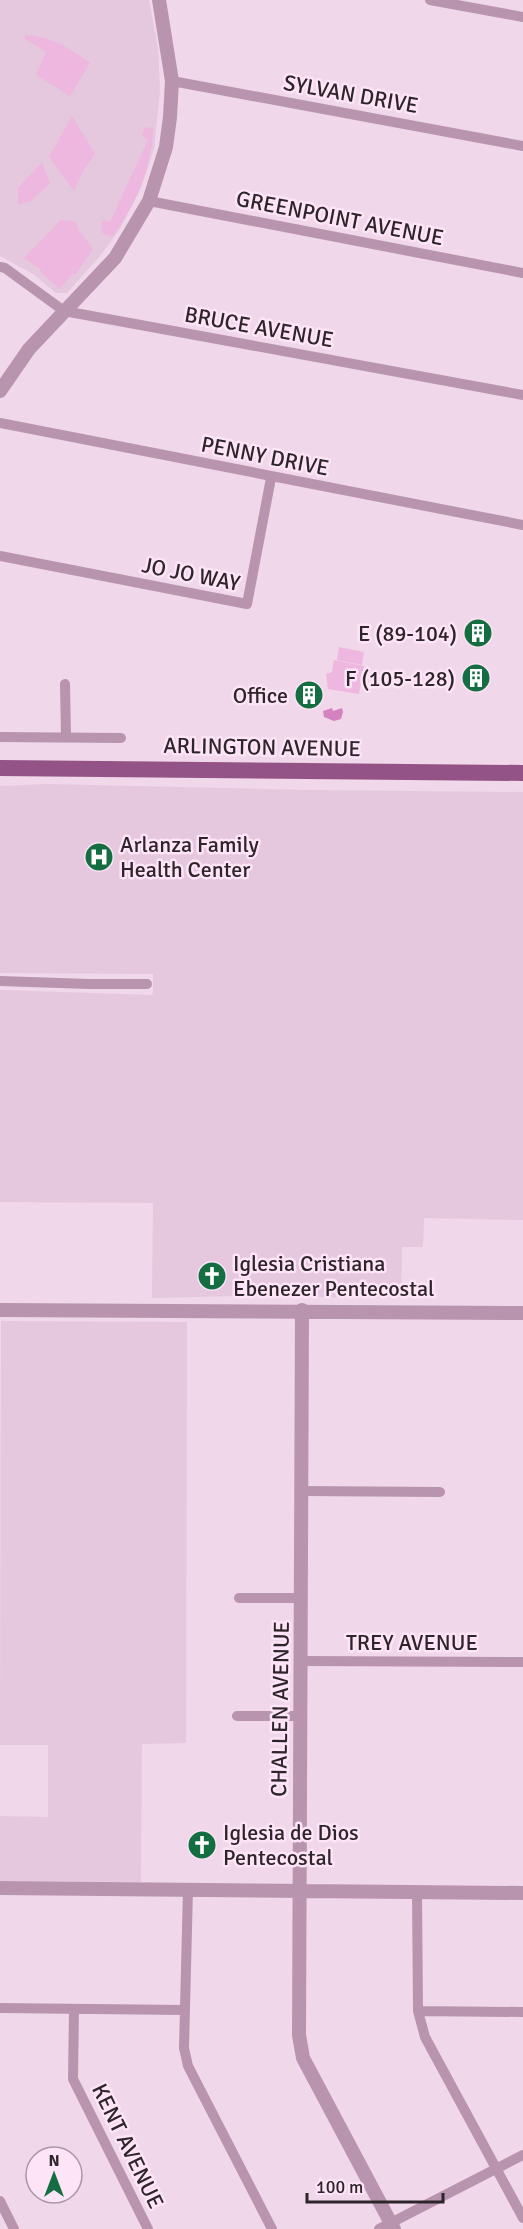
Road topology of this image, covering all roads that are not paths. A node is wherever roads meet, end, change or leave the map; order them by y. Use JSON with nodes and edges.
{"nodes":[{"id":1,"x":159,"y":0,"type":"edge"},
{"id":2,"x":430,"y":0,"type":"edge"},
{"id":3,"x":523,"y":17,"type":"edge"},
{"id":4,"x":172,"y":81,"type":"junction"},
{"id":5,"x":523,"y":146,"type":"edge"},
{"id":6,"x":149,"y":201,"type":"junction"},
{"id":7,"x":0,"y":267,"type":"edge"},
{"id":8,"x":523,"y":273,"type":"edge"},
{"id":9,"x":64,"y":311,"type":"junction"},
{"id":10,"x":0,"y":391,"type":"edge"},
{"id":11,"x":523,"y":395,"type":"edge"},
{"id":12,"x":0,"y":423,"type":"edge"},
{"id":13,"x":272,"y":478,"type":"junction"},
{"id":14,"x":523,"y":525,"type":"edge"},
{"id":15,"x":0,"y":556,"type":"edge"},
{"id":16,"x":65,"y":684,"type":"dead end"},
{"id":17,"x":0,"y":737,"type":"edge"},
{"id":18,"x":66,"y":737,"type":"junction"},
{"id":19,"x":121,"y":738,"type":"dead end"},
{"id":20,"x":0,"y":768,"type":"edge"},
{"id":21,"x":523,"y":773,"type":"edge"},
{"id":22,"x":0,"y":981,"type":"edge"},
{"id":23,"x":147,"y":984,"type":"dead end"},
{"id":24,"x":0,"y":1310,"type":"edge"},
{"id":25,"x":302,"y":1310,"type":"junction"},
{"id":26,"x":523,"y":1313,"type":"edge"},
{"id":27,"x":303,"y":1491,"type":"junction"},
{"id":28,"x":440,"y":1492,"type":"dead end"},
{"id":29,"x":239,"y":1598,"type":"dead end"},
{"id":30,"x":302,"y":1598,"type":"junction"},
{"id":31,"x":302,"y":1660,"type":"junction"},
{"id":32,"x":523,"y":1662,"type":"edge"},
{"id":33,"x":237,"y":1716,"type":"dead end"},
{"id":34,"x":300,"y":1716,"type":"junction"},
{"id":35,"x":0,"y":1888,"type":"edge"},
{"id":36,"x":188,"y":1889,"type":"junction"},
{"id":37,"x":298,"y":1890,"type":"junction"},
{"id":38,"x":417,"y":1893,"type":"junction"},
{"id":39,"x":523,"y":1893,"type":"edge"},
{"id":40,"x":0,"y":2008,"type":"edge"},
{"id":41,"x":74,"y":2009,"type":"junction"},
{"id":42,"x":185,"y":2010,"type":"junction"},
{"id":43,"x":418,"y":2011,"type":"junction"},
{"id":44,"x":523,"y":2012,"type":"edge"},
{"id":45,"x":523,"y":2155,"type":"edge"},
{"id":46,"x":498,"y":2168,"type":"junction"},
{"id":47,"x":0,"y":2201,"type":"edge"},
{"id":48,"x":523,"y":2218,"type":"edge"},
{"id":49,"x":388,"y":2227,"type":"edge"},
{"id":50,"x":14,"y":2229,"type":"edge"},
{"id":51,"x":148,"y":2229,"type":"edge"},
{"id":52,"x":272,"y":2229,"type":"edge"}],
"edges":[{"from":1,"to":4,"type":"street"},
{"from":2,"to":3,"type":"street"},
{"from":4,"to":5,"type":"street","name":"SYLVAN DRIVE"},
{"from":4,"to":6,"type":"street"},
{"from":6,"to":8,"type":"street","name":"GREENPOINT AVENUE"},
{"from":6,"to":9,"type":"street"},
{"from":7,"to":9,"type":"street","name":"BRUCE AVENUE"},
{"from":9,"to":10,"type":"street"},
{"from":9,"to":11,"type":"street","name":"BRUCE AVENUE"},
{"from":12,"to":13,"type":"street","name":"PENNY DRIVE"},
{"from":13,"to":14,"type":"street","name":"PENNY DRIVE"},
{"from":13,"to":15,"type":"street","name":"JO JO WAY"},
{"from":16,"to":18,"type":"street"},
{"from":17,"to":18,"type":"street"},
{"from":18,"to":19,"type":"street"},
{"from":20,"to":21,"type":"main road","name":"ARLINGTON AVENUE"},
{"from":22,"to":23,"type":"street"},
{"from":24,"to":25,"type":"street"},
{"from":25,"to":26,"type":"street"},
{"from":25,"to":27,"type":"street","name":"CHALLEN AVENUE"},
{"from":27,"to":28,"type":"street"},
{"from":27,"to":30,"type":"street","name":"CHALLEN AVENUE"},
{"from":29,"to":30,"type":"street"},
{"from":30,"to":31,"type":"street","name":"CHALLEN AVENUE"},
{"from":31,"to":32,"type":"street","name":"TREY AVENUE"},
{"from":31,"to":34,"type":"street","name":"CHALLEN AVENUE"},
{"from":33,"to":34,"type":"street"},
{"from":34,"to":37,"type":"street","name":"CHALLEN AVENUE"},
{"from":35,"to":36,"type":"street"},
{"from":36,"to":37,"type":"street"},
{"from":36,"to":42,"type":"street"},
{"from":37,"to":38,"type":"street"},
{"from":37,"to":49,"type":"street","name":"CHALLEN AVENUE"},
{"from":38,"to":39,"type":"street"},
{"from":38,"to":43,"type":"street"},
{"from":40,"to":41,"type":"street"},
{"from":41,"to":42,"type":"street"},
{"from":41,"to":51,"type":"street","name":"KENT AVENUE"},
{"from":42,"to":52,"type":"street"},
{"from":43,"to":44,"type":"street"},
{"from":43,"to":46,"type":"street"},
{"from":45,"to":46,"type":"street"},
{"from":46,"to":48,"type":"street"},
{"from":46,"to":49,"type":"street"},
{"from":47,"to":50,"type":"street"}]}
